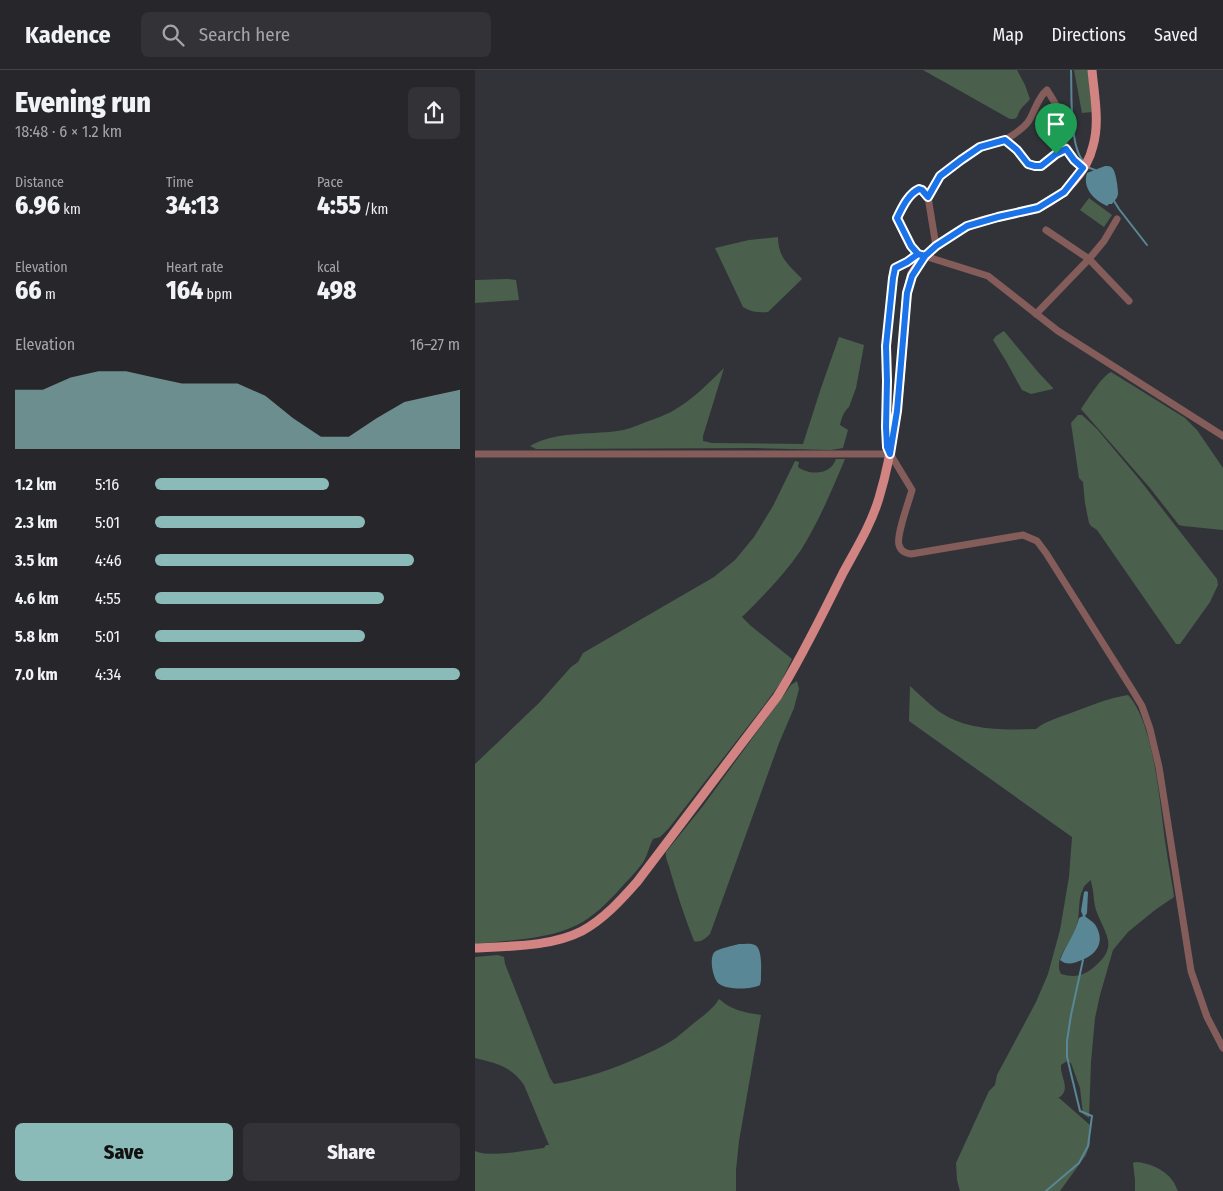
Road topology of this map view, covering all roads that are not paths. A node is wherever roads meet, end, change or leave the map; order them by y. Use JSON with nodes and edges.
{"nodes":[{"id":1,"x":1092,"y":70,"type":"edge"},
{"id":2,"x":1005,"y":140,"type":"junction"},
{"id":3,"x":1066,"y":149,"type":"junction"},
{"id":4,"x":1083,"y":168,"type":"junction"},
{"id":5,"x":928,"y":197,"type":"junction"},
{"id":6,"x":1117,"y":219,"type":"dead end"},
{"id":7,"x":1046,"y":230,"type":"dead end"},
{"id":8,"x":936,"y":246,"type":"junction"},
{"id":9,"x":922,"y":255,"type":"junction"},
{"id":10,"x":1089,"y":259,"type":"junction"},
{"id":11,"x":1129,"y":301,"type":"dead end"},
{"id":12,"x":1036,"y":314,"type":"junction"},
{"id":13,"x":1223,"y":436,"type":"edge"},
{"id":14,"x":475,"y":454,"type":"edge"},
{"id":15,"x":890,"y":454,"type":"junction"},
{"id":16,"x":475,"y":948,"type":"edge"},
{"id":17,"x":1223,"y":1048,"type":"edge"}],
"edges":[{"from":1,"to":4,"type":"main road"},
{"from":2,"to":3,"type":"street"},
{"from":2,"to":3,"type":"street"},
{"from":2,"to":5,"type":"street"},
{"from":3,"to":4,"type":"street"},
{"from":4,"to":8,"type":"main road"},
{"from":5,"to":8,"type":"street"},
{"from":5,"to":9,"type":"street"},
{"from":6,"to":10,"type":"street"},
{"from":7,"to":10,"type":"street"},
{"from":8,"to":9,"type":"main road"},
{"from":9,"to":12,"type":"street"},
{"from":9,"to":15,"type":"main road"},
{"from":9,"to":15,"type":"street"},
{"from":10,"to":11,"type":"street"},
{"from":10,"to":12,"type":"street"},
{"from":12,"to":13,"type":"street"},
{"from":14,"to":15,"type":"street"},
{"from":15,"to":16,"type":"main road"},
{"from":15,"to":17,"type":"street"}]}
